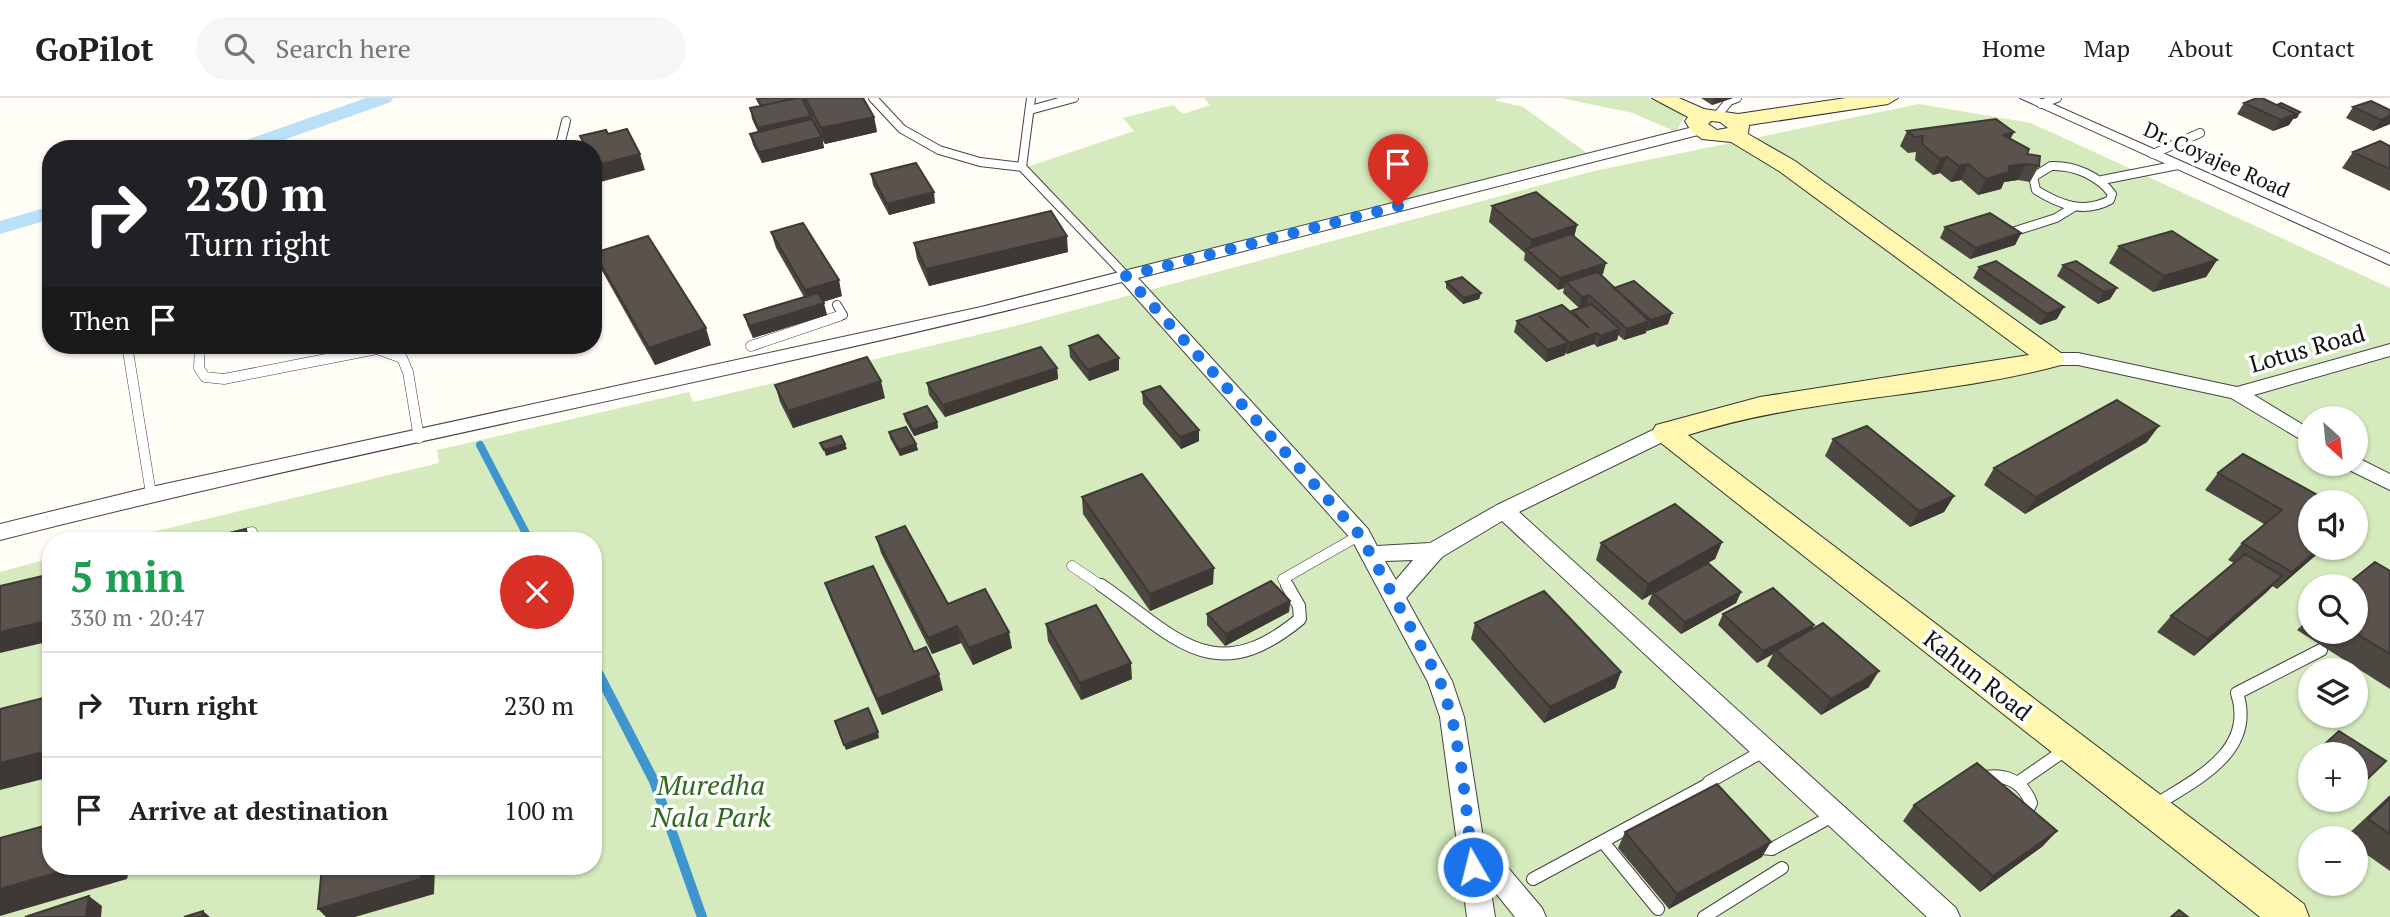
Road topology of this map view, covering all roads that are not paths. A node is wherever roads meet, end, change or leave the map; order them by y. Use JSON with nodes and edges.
{"nodes":[{"id":1,"x":873,"y":98,"type":"edge"},
{"id":2,"x":1031,"y":98,"type":"edge"},
{"id":3,"x":1074,"y":98,"type":"edge"},
{"id":4,"x":1661,"y":98,"type":"edge"},
{"id":5,"x":1737,"y":98,"type":"edge"},
{"id":6,"x":1888,"y":98,"type":"edge"},
{"id":7,"x":2057,"y":98,"type":"edge"},
{"id":8,"x":2034,"y":101,"type":"edge"},
{"id":9,"x":1030,"y":110,"type":"junction"},
{"id":10,"x":566,"y":121,"type":"dead end"},
{"id":11,"x":1718,"y":123,"type":"junction"},
{"id":12,"x":2200,"y":133,"type":"dead end"},
{"id":13,"x":561,"y":140,"type":"edge"},
{"id":14,"x":2153,"y":153,"type":"junction"},
{"id":15,"x":2178,"y":164,"type":"junction"},
{"id":16,"x":1022,"y":167,"type":"junction"},
{"id":17,"x":2102,"y":180,"type":"junction"},
{"id":18,"x":2074,"y":207,"type":"junction"},
{"id":19,"x":2006,"y":234,"type":"edge"},
{"id":20,"x":2390,"y":260,"type":"edge"},
{"id":21,"x":1126,"y":276,"type":"junction"},
{"id":22,"x":837,"y":305,"type":"dead end"},
{"id":23,"x":808,"y":328,"type":"junction"},
{"id":24,"x":751,"y":346,"type":"dead end"},
{"id":25,"x":820,"y":350,"type":"junction"},
{"id":26,"x":2390,"y":350,"type":"edge"},
{"id":27,"x":128,"y":354,"type":"edge"},
{"id":28,"x":200,"y":354,"type":"edge"},
{"id":29,"x":336,"y":354,"type":"edge"},
{"id":30,"x":354,"y":354,"type":"edge"},
{"id":31,"x":391,"y":354,"type":"edge"},
{"id":32,"x":336,"y":358,"type":"junction"},
{"id":33,"x":2052,"y":359,"type":"junction"},
{"id":34,"x":2237,"y":393,"type":"junction"},
{"id":35,"x":2298,"y":431,"type":"edge"},
{"id":36,"x":1666,"y":432,"type":"junction"},
{"id":37,"x":419,"y":438,"type":"junction"},
{"id":38,"x":2368,"y":471,"type":"edge"},
{"id":39,"x":2390,"y":483,"type":"edge"},
{"id":40,"x":151,"y":494,"type":"junction"},
{"id":41,"x":1504,"y":510,"type":"junction"},
{"id":42,"x":0,"y":532,"type":"edge"},
{"id":43,"x":1365,"y":545,"type":"junction"},
{"id":44,"x":1434,"y":551,"type":"junction"},
{"id":45,"x":1072,"y":566,"type":"dead end"},
{"id":46,"x":1394,"y":597,"type":"junction"},
{"id":47,"x":2321,"y":650,"type":"dead end"},
{"id":48,"x":2070,"y":746,"type":"junction"},
{"id":49,"x":1765,"y":750,"type":"junction"},
{"id":50,"x":1973,"y":780,"type":"edge"},
{"id":51,"x":2019,"y":782,"type":"junction"},
{"id":52,"x":1707,"y":785,"type":"junction"},
{"id":53,"x":2150,"y":808,"type":"junction"},
{"id":54,"x":1726,"y":810,"type":"edge"},
{"id":55,"x":1835,"y":815,"type":"junction"},
{"id":56,"x":2021,"y":822,"type":"edge"},
{"id":57,"x":1748,"y":835,"type":"edge"},
{"id":58,"x":1470,"y":842,"type":"junction"},
{"id":59,"x":1603,"y":842,"type":"junction"},
{"id":60,"x":1782,"y":868,"type":"dead end"},
{"id":61,"x":1533,"y":879,"type":"dead end"},
{"id":62,"x":1658,"y":909,"type":"dead end"},
{"id":63,"x":1480,"y":917,"type":"edge"},
{"id":64,"x":1532,"y":917,"type":"edge"},
{"id":65,"x":1704,"y":917,"type":"edge"},
{"id":66,"x":1946,"y":917,"type":"edge"},
{"id":67,"x":2290,"y":917,"type":"edge"}],
"edges":[{"from":1,"to":16,"type":"lane"},
{"from":2,"to":9,"type":"lane"},
{"from":3,"to":9,"type":"lane"},
{"from":4,"to":11,"type":"street"},
{"from":5,"to":11,"type":"lane"},
{"from":6,"to":11,"type":"street"},
{"from":7,"to":8,"type":"lane"},
{"from":8,"to":14,"type":"street","name":"Dr. Coyajee Road"},
{"from":9,"to":16,"type":"lane"},
{"from":10,"to":13,"type":"lane"},
{"from":11,"to":21,"type":"street"},
{"from":11,"to":33,"type":"street"},
{"from":12,"to":14,"type":"lane"},
{"from":14,"to":15,"type":"street","name":"Dr. Coyajee Road"},
{"from":15,"to":17,"type":"lane"},
{"from":15,"to":20,"type":"street","name":"Dr. Coyajee Road"},
{"from":16,"to":21,"type":"lane"},
{"from":17,"to":18,"type":"lane"},
{"from":17,"to":18,"type":"lane"},
{"from":18,"to":19,"type":"lane"},
{"from":21,"to":25,"type":"street"},
{"from":21,"to":43,"type":"street"},
{"from":22,"to":23,"type":"lane"},
{"from":23,"to":24,"type":"lane"},
{"from":23,"to":25,"type":"lane"},
{"from":25,"to":37,"type":"street"},
{"from":26,"to":34,"type":"street","name":"Lotus Road"},
{"from":27,"to":40,"type":"lane"},
{"from":28,"to":32,"type":"lane"},
{"from":29,"to":32,"type":"lane"},
{"from":30,"to":32,"type":"lane"},
{"from":31,"to":37,"type":"lane"},
{"from":33,"to":34,"type":"street"},
{"from":33,"to":36,"type":"street"},
{"from":34,"to":35,"type":"street"},
{"from":36,"to":41,"type":"street"},
{"from":36,"to":48,"type":"street","name":"Kahun Road"},
{"from":37,"to":40,"type":"street"},
{"from":38,"to":39,"type":"street"},
{"from":40,"to":42,"type":"street"},
{"from":41,"to":44,"type":"street"},
{"from":41,"to":49,"type":"street"},
{"from":43,"to":44,"type":"street"},
{"from":43,"to":45,"type":"lane"},
{"from":43,"to":46,"type":"street"},
{"from":44,"to":46,"type":"street"},
{"from":46,"to":58,"type":"street"},
{"from":47,"to":53,"type":"lane"},
{"from":48,"to":51,"type":"lane"},
{"from":48,"to":53,"type":"street","name":"Kahun Road"},
{"from":49,"to":52,"type":"lane"},
{"from":49,"to":55,"type":"street"},
{"from":50,"to":51,"type":"lane"},
{"from":51,"to":56,"type":"lane"},
{"from":52,"to":54,"type":"lane"},
{"from":52,"to":59,"type":"lane"},
{"from":53,"to":67,"type":"street","name":"Kahun Road"},
{"from":55,"to":57,"type":"lane"},
{"from":55,"to":66,"type":"street"},
{"from":58,"to":63,"type":"street"},
{"from":58,"to":64,"type":"street"},
{"from":59,"to":61,"type":"lane"},
{"from":59,"to":62,"type":"lane"},
{"from":60,"to":65,"type":"lane"}]}
